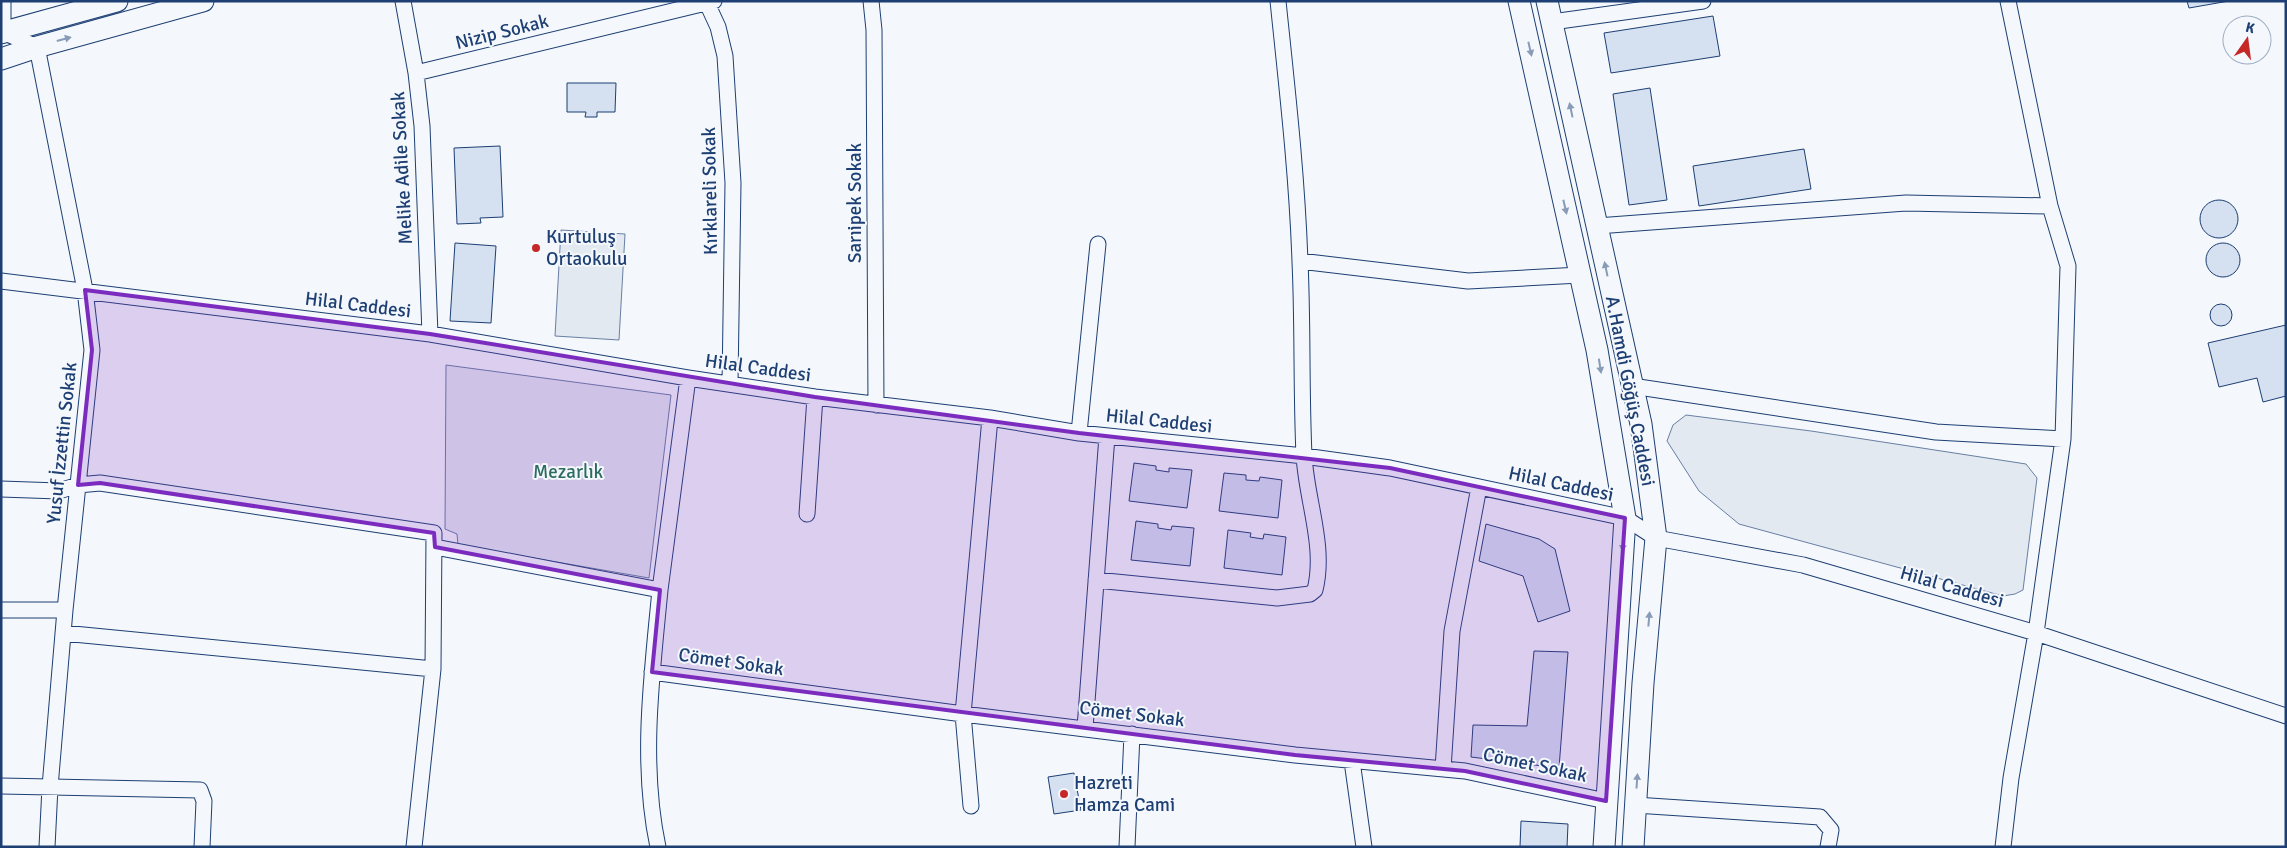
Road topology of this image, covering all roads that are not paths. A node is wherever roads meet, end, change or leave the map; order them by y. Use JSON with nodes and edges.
{"nodes":[{"id":1,"x":2,"y":1,"type":"edge"},
{"id":2,"x":117,"y":1,"type":"edge"},
{"id":3,"x":203,"y":1,"type":"edge"},
{"id":4,"x":403,"y":1,"type":"edge"},
{"id":5,"x":871,"y":1,"type":"edge"},
{"id":6,"x":1278,"y":1,"type":"edge"},
{"id":7,"x":1519,"y":1,"type":"edge"},
{"id":8,"x":1547,"y":1,"type":"edge"},
{"id":9,"x":1703,"y":1,"type":"edge"},
{"id":10,"x":2008,"y":1,"type":"edge"},
{"id":11,"x":709,"y":2,"type":"edge"},
{"id":12,"x":1552,"y":22,"type":"junction"},
{"id":13,"x":2,"y":33,"type":"edge"},
{"id":14,"x":37,"y":47,"type":"junction"},
{"id":15,"x":1,"y":59,"type":"edge"},
{"id":16,"x":416,"y":73,"type":"junction"},
{"id":17,"x":2050,"y":206,"type":"junction"},
{"id":18,"x":1597,"y":226,"type":"junction"},
{"id":19,"x":1098,"y":244,"type":"dead end"},
{"id":20,"x":1300,"y":261,"type":"junction"},
{"id":21,"x":1580,"y":275,"type":"junction"},
{"id":22,"x":1,"y":281,"type":"edge"},
{"id":23,"x":85,"y":290,"type":"junction"},
{"id":24,"x":430,"y":334,"type":"junction"},
{"id":25,"x":688,"y":378,"type":"junction"},
{"id":26,"x":730,"y":384,"type":"junction"},
{"id":27,"x":1632,"y":386,"type":"junction"},
{"id":28,"x":815,"y":397,"type":"junction"},
{"id":29,"x":876,"y":405,"type":"junction"},
{"id":30,"x":990,"y":418,"type":"junction"},
{"id":31,"x":1079,"y":433,"type":"junction"},
{"id":32,"x":1107,"y":436,"type":"junction"},
{"id":33,"x":2063,"y":439,"type":"junction"},
{"id":34,"x":1304,"y":456,"type":"junction"},
{"id":35,"x":78,"y":484,"type":"junction"},
{"id":36,"x":1478,"y":487,"type":"junction"},
{"id":37,"x":1,"y":489,"type":"edge"},
{"id":38,"x":807,"y":514,"type":"dead end"},
{"id":39,"x":1625,"y":518,"type":"junction"},
{"id":40,"x":1656,"y":538,"type":"junction"},
{"id":41,"x":435,"y":548,"type":"junction"},
{"id":42,"x":1096,"y":580,"type":"junction"},
{"id":43,"x":660,"y":590,"type":"junction"},
{"id":44,"x":1,"y":610,"type":"edge"},
{"id":45,"x":64,"y":610,"type":"junction"},
{"id":46,"x":63,"y":633,"type":"junction"},
{"id":47,"x":2036,"y":633,"type":"junction"},
{"id":48,"x":433,"y":669,"type":"junction"},
{"id":49,"x":652,"y":672,"type":"junction"},
{"id":50,"x":964,"y":714,"type":"junction"},
{"id":51,"x":2286,"y":716,"type":"edge"},
{"id":52,"x":1085,"y":728,"type":"junction"},
{"id":53,"x":1132,"y":734,"type":"junction"},
{"id":54,"x":1352,"y":761,"type":"junction"},
{"id":55,"x":1442,"y":769,"type":"junction"},
{"id":56,"x":1,"y":786,"type":"edge"},
{"id":57,"x":50,"y":787,"type":"junction"},
{"id":58,"x":1606,"y":801,"type":"junction"},
{"id":59,"x":1635,"y":805,"type":"junction"},
{"id":60,"x":971,"y":806,"type":"dead end"},
{"id":61,"x":47,"y":847,"type":"edge"},
{"id":62,"x":202,"y":847,"type":"edge"},
{"id":63,"x":414,"y":847,"type":"edge"},
{"id":64,"x":658,"y":847,"type":"edge"},
{"id":65,"x":1127,"y":847,"type":"edge"},
{"id":66,"x":1364,"y":847,"type":"edge"},
{"id":67,"x":1604,"y":847,"type":"edge"},
{"id":68,"x":1632,"y":847,"type":"edge"},
{"id":69,"x":1828,"y":847,"type":"edge"},
{"id":70,"x":2002,"y":847,"type":"edge"}],
"edges":[{"from":1,"to":13,"type":"street"},
{"from":2,"to":13,"type":"street"},
{"from":14,"to":3,"type":"street","one_way":true},
{"from":4,"to":16,"type":"street","name":"Melike Adile Sokak"},
{"from":5,"to":29,"type":"street","name":"Sarıipek Sokak"},
{"from":6,"to":20,"type":"street"},
{"from":7,"to":21,"type":"street","name":"A.Hamdi Göğüş Caddesi","one_way":true},
{"from":8,"to":12,"type":"street","name":"A.Hamdi Göğüş Caddesi"},
{"from":9,"to":12,"type":"street"},
{"from":10,"to":17,"type":"street"},
{"from":11,"to":16,"type":"street","name":"Nizip Sokak"},
{"from":11,"to":26,"type":"street","name":"Kırklareli Sokak"},
{"from":18,"to":12,"type":"street","name":"A.Hamdi Göğüş Caddesi","one_way":true},
{"from":13,"to":14,"type":"street"},
{"from":14,"to":15,"type":"street"},
{"from":14,"to":23,"type":"street","name":"Yusuf İzzettin Sokak"},
{"from":16,"to":24,"type":"street","name":"Melike Adile Sokak"},
{"from":17,"to":18,"type":"street"},
{"from":17,"to":33,"type":"street"},
{"from":27,"to":18,"type":"street","name":"A.Hamdi Göğüş Caddesi","one_way":true},
{"from":19,"to":31,"type":"street"},
{"from":20,"to":21,"type":"street"},
{"from":20,"to":34,"type":"street"},
{"from":21,"to":39,"type":"street","name":"A.Hamdi Göğüş Caddesi","one_way":true},
{"from":22,"to":23,"type":"street","name":"Hilal Caddesi"},
{"from":23,"to":24,"type":"street","name":"Hilal Caddesi"},
{"from":23,"to":35,"type":"street","name":"Yusuf İzzettin Sokak"},
{"from":24,"to":25,"type":"street","name":"Hilal Caddesi"},
{"from":25,"to":26,"type":"street","name":"Hilal Caddesi"},
{"from":25,"to":43,"type":"street"},
{"from":26,"to":28,"type":"street","name":"Hilal Caddesi"},
{"from":27,"to":33,"type":"street"},
{"from":27,"to":40,"type":"street","name":"A.Hamdi Göğüş Caddesi"},
{"from":28,"to":29,"type":"street","name":"Hilal Caddesi"},
{"from":28,"to":38,"type":"street"},
{"from":29,"to":30,"type":"street","name":"Hilal Caddesi"},
{"from":30,"to":31,"type":"street","name":"Hilal Caddesi"},
{"from":30,"to":50,"type":"street"},
{"from":31,"to":32,"type":"street","name":"Hilal Caddesi"},
{"from":32,"to":34,"type":"street","name":"Hilal Caddesi"},
{"from":32,"to":42,"type":"street"},
{"from":33,"to":47,"type":"street"},
{"from":34,"to":36,"type":"street","name":"Hilal Caddesi"},
{"from":34,"to":42,"type":"street"},
{"from":35,"to":37,"type":"street"},
{"from":35,"to":41,"type":"street"},
{"from":35,"to":45,"type":"street","name":"Yusuf İzzettin Sokak"},
{"from":36,"to":39,"type":"street","name":"Hilal Caddesi"},
{"from":36,"to":55,"type":"street"},
{"from":39,"to":40,"type":"street","name":"Hilal Caddesi"},
{"from":39,"to":58,"type":"street","name":"A.Hamdi Göğüş Caddesi","one_way":true},
{"from":40,"to":47,"type":"street","name":"Hilal Caddesi"},
{"from":59,"to":40,"type":"street","name":"A.Hamdi Göğüş Caddesi","one_way":true},
{"from":41,"to":43,"type":"street"},
{"from":41,"to":48,"type":"street"},
{"from":42,"to":52,"type":"street"},
{"from":43,"to":49,"type":"street"},
{"from":44,"to":45,"type":"street"},
{"from":45,"to":46,"type":"street","name":"Yusuf İzzettin Sokak"},
{"from":46,"to":48,"type":"street"},
{"from":46,"to":57,"type":"street","name":"Yusuf İzzettin Sokak"},
{"from":47,"to":51,"type":"street","name":"Hilal Caddesi"},
{"from":47,"to":70,"type":"street"},
{"from":48,"to":63,"type":"street"},
{"from":49,"to":50,"type":"street","name":"Cömet Sokak"},
{"from":49,"to":64,"type":"street"},
{"from":50,"to":52,"type":"street","name":"Cömet Sokak"},
{"from":50,"to":60,"type":"street"},
{"from":52,"to":53,"type":"street","name":"Cömet Sokak"},
{"from":53,"to":54,"type":"street","name":"Cömet Sokak"},
{"from":53,"to":65,"type":"street"},
{"from":54,"to":55,"type":"street","name":"Cömet Sokak"},
{"from":54,"to":66,"type":"street"},
{"from":55,"to":58,"type":"street","name":"Cömet Sokak"},
{"from":56,"to":57,"type":"street"},
{"from":57,"to":61,"type":"street","name":"Yusuf İzzettin Sokak"},
{"from":57,"to":62,"type":"street"},
{"from":58,"to":67,"type":"street","name":"A.Hamdi Göğüş Caddesi"},
{"from":59,"to":68,"type":"street","name":"A.Hamdi Göğüş Caddesi"},
{"from":59,"to":69,"type":"street"}]}
